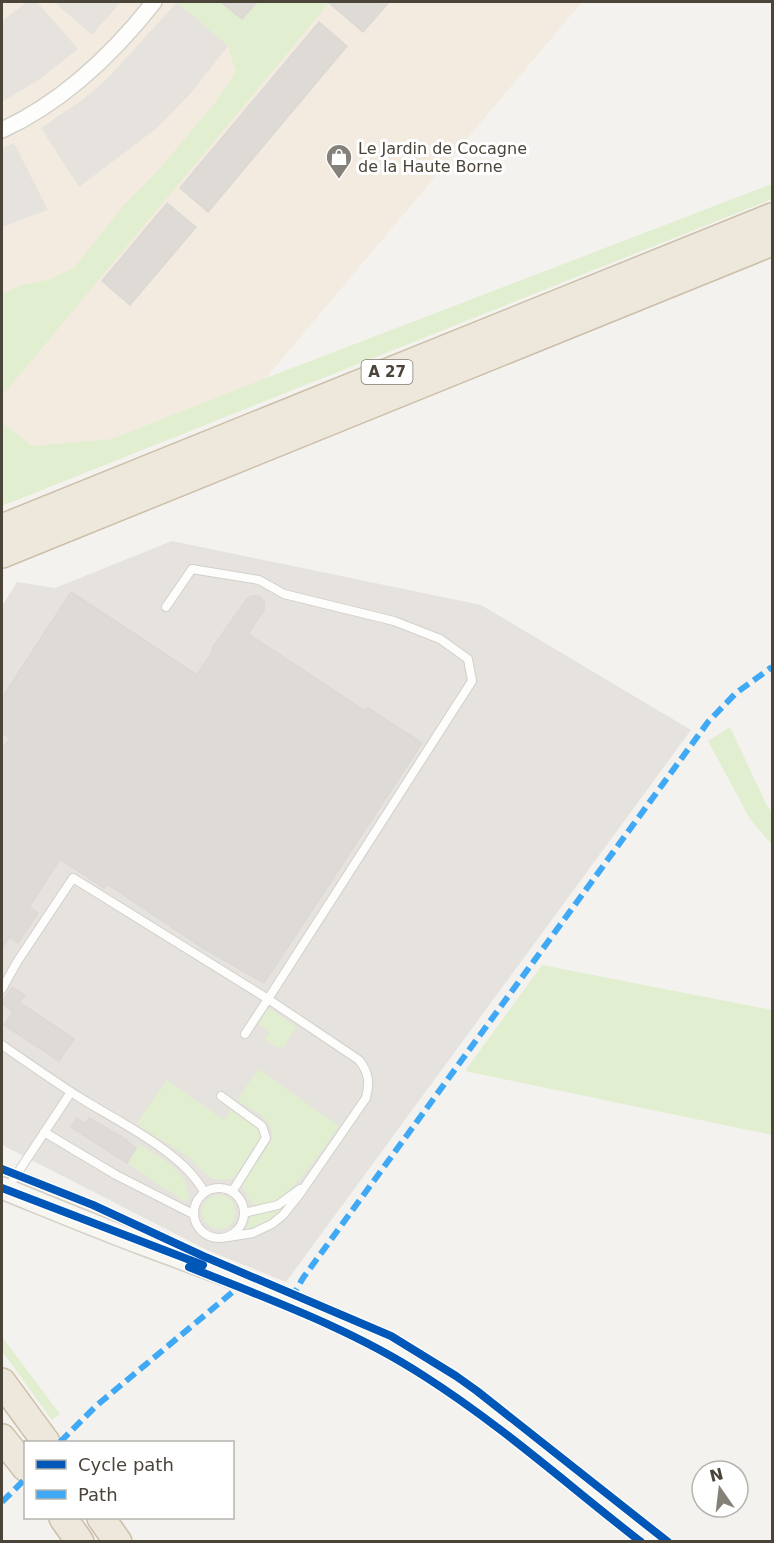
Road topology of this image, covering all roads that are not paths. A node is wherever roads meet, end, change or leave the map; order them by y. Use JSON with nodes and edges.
{"nodes":[{"id":1,"x":154,"y":2,"type":"edge"},
{"id":2,"x":2,"y":130,"type":"edge"},
{"id":3,"x":772,"y":217,"type":"edge"},
{"id":4,"x":772,"y":242,"type":"edge"},
{"id":5,"x":2,"y":528,"type":"edge"},
{"id":6,"x":2,"y":554,"type":"edge"},
{"id":7,"x":166,"y":607,"type":"dead end"},
{"id":8,"x":2,"y":989,"type":"edge"},
{"id":9,"x":268,"y":999,"type":"junction"},
{"id":10,"x":245,"y":1034,"type":"dead end"},
{"id":11,"x":2,"y":1045,"type":"edge"},
{"id":12,"x":70,"y":1092,"type":"junction"},
{"id":13,"x":221,"y":1096,"type":"dead end"},
{"id":14,"x":44,"y":1132,"type":"junction"},
{"id":15,"x":6,"y":1182,"type":"edge"},
{"id":16,"x":304,"y":1186,"type":"junction"},
{"id":17,"x":204,"y":1192,"type":"junction"},
{"id":18,"x":232,"y":1192,"type":"junction"},
{"id":19,"x":244,"y":1213,"type":"junction"},
{"id":20,"x":194,"y":1214,"type":"junction"},
{"id":21,"x":228,"y":1237,"type":"junction"},
{"id":22,"x":2,"y":1382,"type":"edge"},
{"id":23,"x":2,"y":1438,"type":"edge"},
{"id":24,"x":45,"y":1441,"type":"edge"},
{"id":25,"x":24,"y":1466,"type":"edge"},
{"id":26,"x":64,"y":1519,"type":"edge"},
{"id":27,"x":102,"y":1519,"type":"edge"},
{"id":28,"x":80,"y":1542,"type":"edge"},
{"id":29,"x":118,"y":1542,"type":"edge"},
{"id":30,"x":655,"y":1542,"type":"edge"}],
"edges":[{"from":1,"to":2,"type":"street"},
{"from":3,"to":5,"type":"highway","number":"A 27"},
{"from":4,"to":6,"type":"highway","number":"A 27"},
{"from":7,"to":9,"type":"lane"},
{"from":8,"to":9,"type":"lane"},
{"from":9,"to":10,"type":"lane"},
{"from":9,"to":16,"type":"lane"},
{"from":11,"to":12,"type":"lane"},
{"from":12,"to":14,"type":"lane"},
{"from":12,"to":17,"type":"lane"},
{"from":13,"to":18,"type":"lane"},
{"from":14,"to":15,"type":"lane"},
{"from":14,"to":20,"type":"lane"},
{"from":15,"to":30,"type":"main road"},
{"from":16,"to":19,"type":"lane"},
{"from":16,"to":21,"type":"lane"},
{"from":17,"to":18,"type":"lane"},
{"from":17,"to":20,"type":"lane"},
{"from":18,"to":19,"type":"lane"},
{"from":19,"to":21,"type":"lane"},
{"from":20,"to":21,"type":"lane"},
{"from":22,"to":24,"type":"highway"},
{"from":23,"to":25,"type":"highway"},
{"from":26,"to":28,"type":"highway"},
{"from":27,"to":29,"type":"highway"}]}
